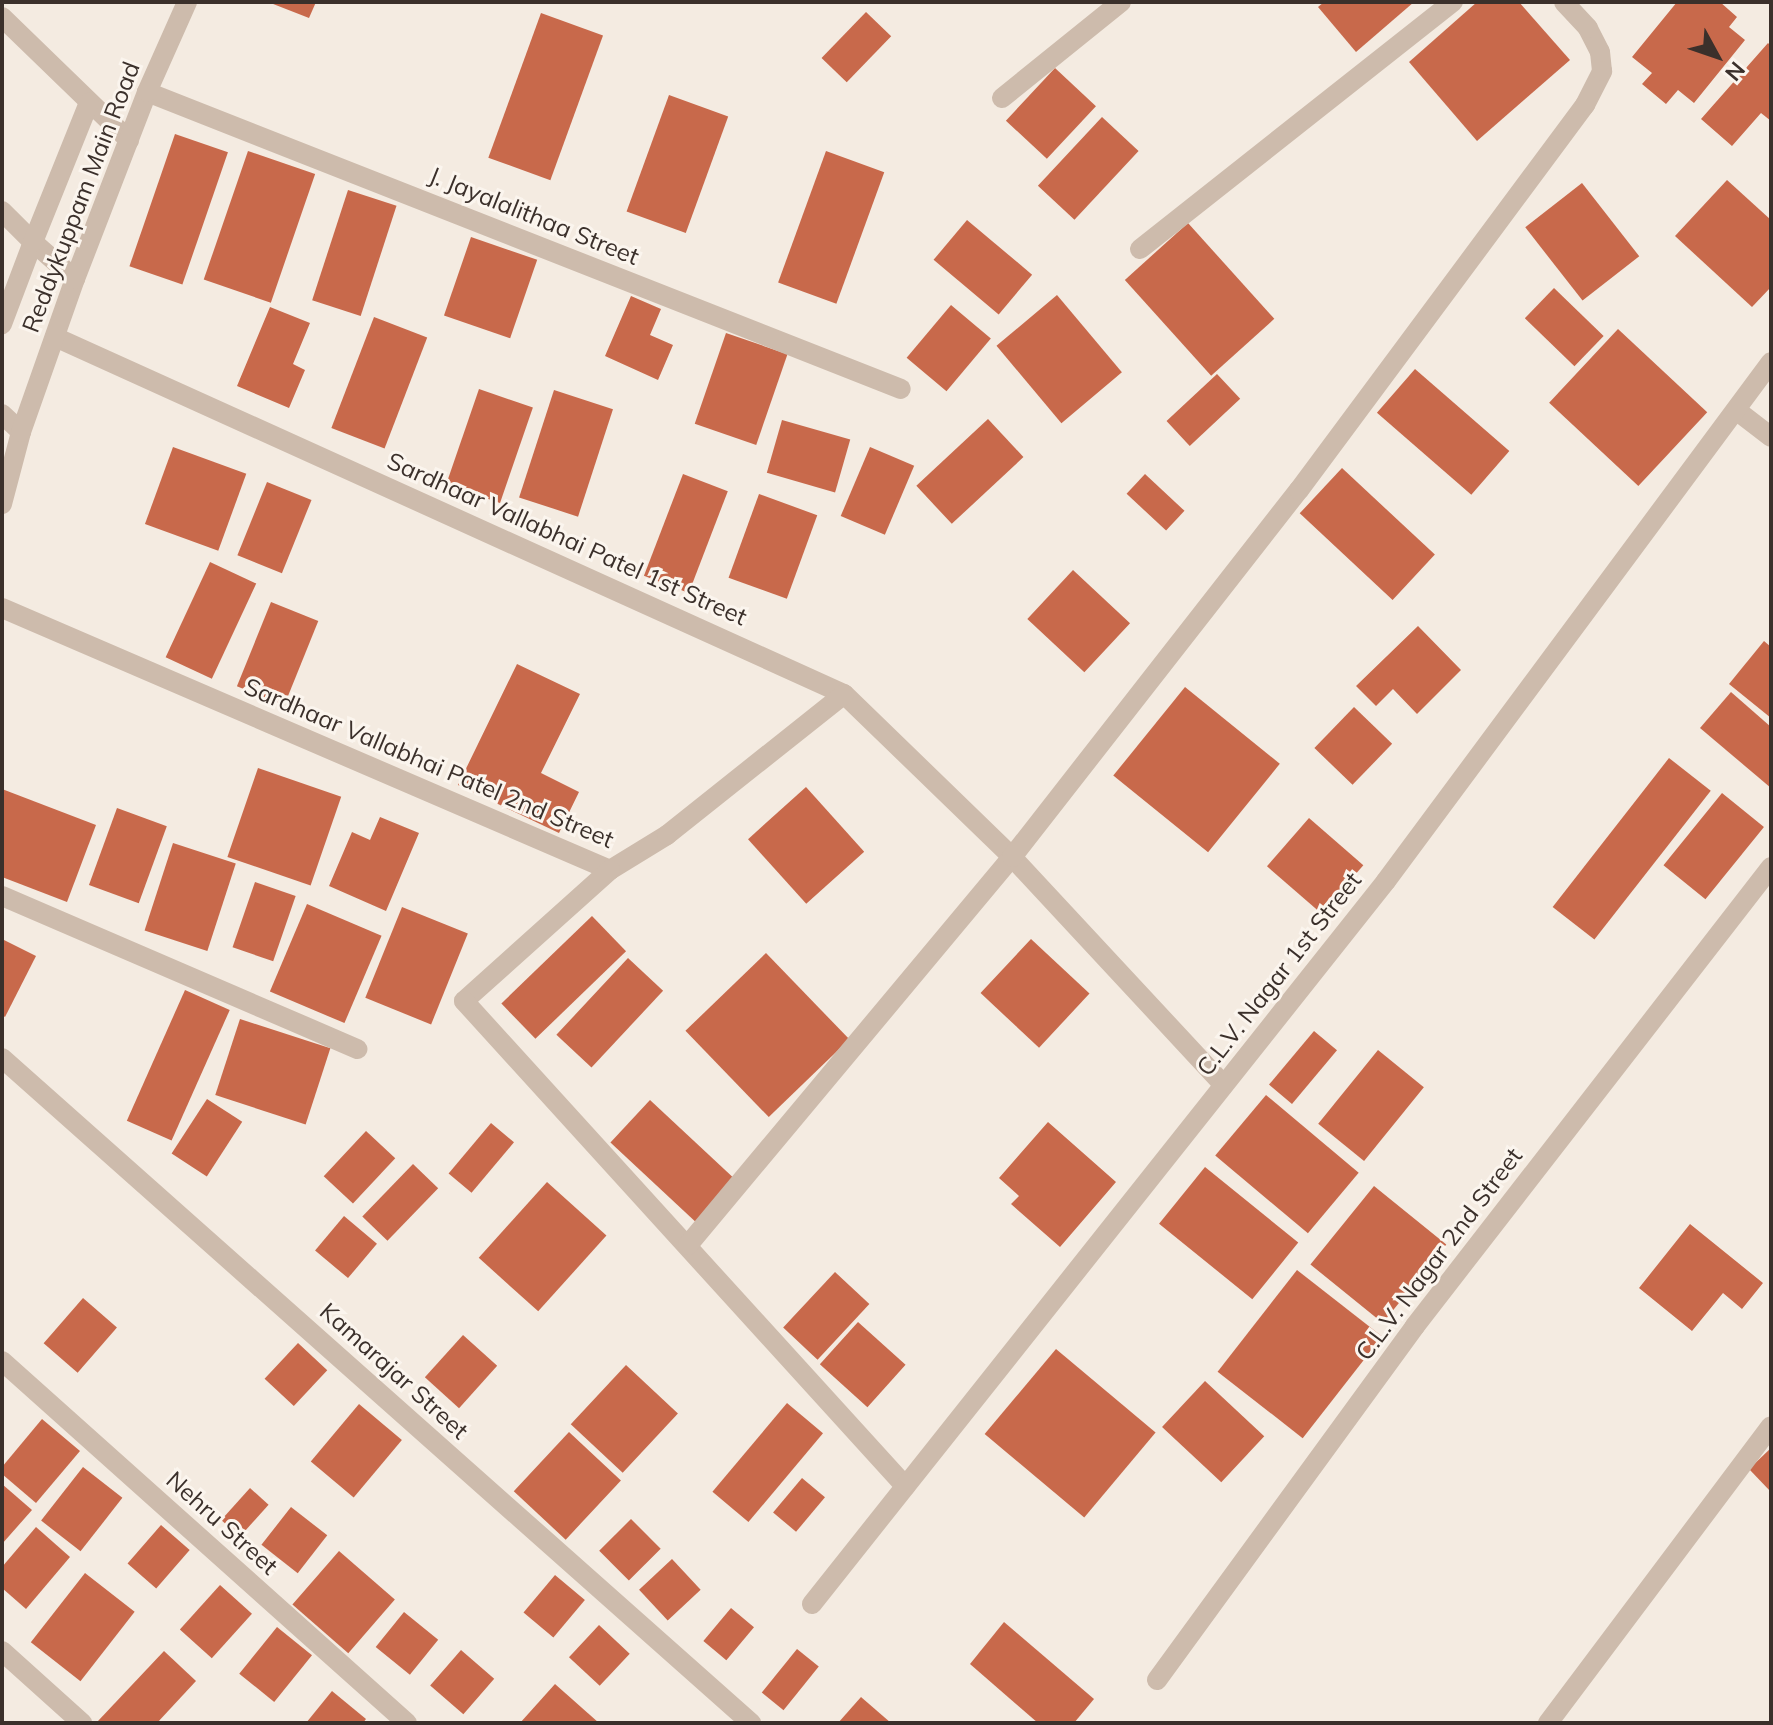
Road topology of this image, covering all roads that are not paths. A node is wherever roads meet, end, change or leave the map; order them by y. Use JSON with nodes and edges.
{"nodes":[{"id":1,"x":187,"y":2,"type":"edge"},
{"id":2,"x":1121,"y":2,"type":"edge"},
{"id":3,"x":1453,"y":2,"type":"edge"},
{"id":4,"x":1564,"y":2,"type":"edge"},
{"id":5,"x":2,"y":17,"type":"edge"},
{"id":6,"x":147,"y":92,"type":"junction"},
{"id":7,"x":1002,"y":98,"type":"dead end"},
{"id":8,"x":89,"y":103,"type":"junction"},
{"id":9,"x":129,"y":140,"type":"junction"},
{"id":10,"x":2,"y":211,"type":"edge"},
{"id":11,"x":33,"y":242,"type":"junction"},
{"id":12,"x":1140,"y":249,"type":"dead end"},
{"id":13,"x":75,"y":279,"type":"junction"},
{"id":14,"x":2,"y":324,"type":"edge"},
{"id":15,"x":55,"y":337,"type":"junction"},
{"id":16,"x":1771,"y":362,"type":"edge"},
{"id":17,"x":901,"y":389,"type":"dead end"},
{"id":18,"x":1736,"y":410,"type":"junction"},
{"id":19,"x":2,"y":414,"type":"edge"},
{"id":20,"x":21,"y":432,"type":"junction"},
{"id":21,"x":1771,"y":437,"type":"edge"},
{"id":22,"x":2,"y":504,"type":"edge"},
{"id":23,"x":2,"y":608,"type":"edge"},
{"id":24,"x":844,"y":694,"type":"junction"},
{"id":25,"x":1012,"y":857,"type":"junction"},
{"id":26,"x":1771,"y":867,"type":"edge"},
{"id":27,"x":610,"y":870,"type":"junction"},
{"id":28,"x":2,"y":896,"type":"edge"},
{"id":29,"x":358,"y":1049,"type":"dead end"},
{"id":30,"x":2,"y":1058,"type":"edge"},
{"id":31,"x":1224,"y":1085,"type":"junction"},
{"id":32,"x":688,"y":1245,"type":"junction"},
{"id":33,"x":2,"y":1361,"type":"edge"},
{"id":34,"x":1771,"y":1426,"type":"edge"},
{"id":35,"x":905,"y":1486,"type":"junction"},
{"id":36,"x":812,"y":1604,"type":"dead end"},
{"id":37,"x":2,"y":1651,"type":"edge"},
{"id":38,"x":1157,"y":1680,"type":"dead end"},
{"id":39,"x":82,"y":1723,"type":"edge"},
{"id":40,"x":407,"y":1723,"type":"edge"},
{"id":41,"x":751,"y":1723,"type":"edge"},
{"id":42,"x":1548,"y":1723,"type":"edge"}],
"edges":[{"from":1,"to":6,"type":"street","name":"Reddykuppam Main Road"},
{"from":2,"to":7,"type":"street"},
{"from":3,"to":12,"type":"street"},
{"from":4,"to":25,"type":"street"},
{"from":5,"to":8,"type":"street"},
{"from":6,"to":9,"type":"street","name":"Reddykuppam Main Road"},
{"from":6,"to":17,"type":"street","name":"J. Jayalalithaa Street"},
{"from":8,"to":9,"type":"street"},
{"from":8,"to":11,"type":"street"},
{"from":9,"to":13,"type":"street","name":"Reddykuppam Main Road"},
{"from":10,"to":11,"type":"street"},
{"from":11,"to":13,"type":"street"},
{"from":11,"to":14,"type":"street"},
{"from":13,"to":15,"type":"street","name":"Reddykuppam Main Road"},
{"from":15,"to":20,"type":"street","name":"Reddykuppam Main Road"},
{"from":15,"to":24,"type":"street","name":"Sardhaar Vallabhai Patel 1st Street"},
{"from":16,"to":18,"type":"street","name":"C.L.V. Nagar 1st Street"},
{"from":18,"to":21,"type":"street"},
{"from":18,"to":31,"type":"street","name":"C.L.V. Nagar 1st Street"},
{"from":19,"to":20,"type":"street"},
{"from":20,"to":22,"type":"street","name":"Reddykuppam Main Road"},
{"from":23,"to":27,"type":"street","name":"Sardhaar Vallabhai Patel 2nd Street"},
{"from":24,"to":25,"type":"street","name":"Sardhaar Vallabhai Patel 1st Street"},
{"from":24,"to":27,"type":"street","name":"Sardhaar Vallabhai Patel 2nd Street"},
{"from":25,"to":31,"type":"street","name":"Sardhaar Vallabhai Patel 1st Street"},
{"from":25,"to":32,"type":"street"},
{"from":26,"to":38,"type":"street","name":"C.L.V. Nagar 2nd Street"},
{"from":27,"to":32,"type":"street"},
{"from":28,"to":29,"type":"street"},
{"from":30,"to":41,"type":"street","name":"Kamarajar Street"},
{"from":31,"to":35,"type":"street","name":"C.L.V. Nagar 1st Street"},
{"from":32,"to":35,"type":"street"},
{"from":33,"to":40,"type":"street","name":"Nehru Street"},
{"from":34,"to":42,"type":"street"},
{"from":35,"to":36,"type":"street","name":"C.L.V. Nagar 1st Street"},
{"from":37,"to":39,"type":"street"}]}
